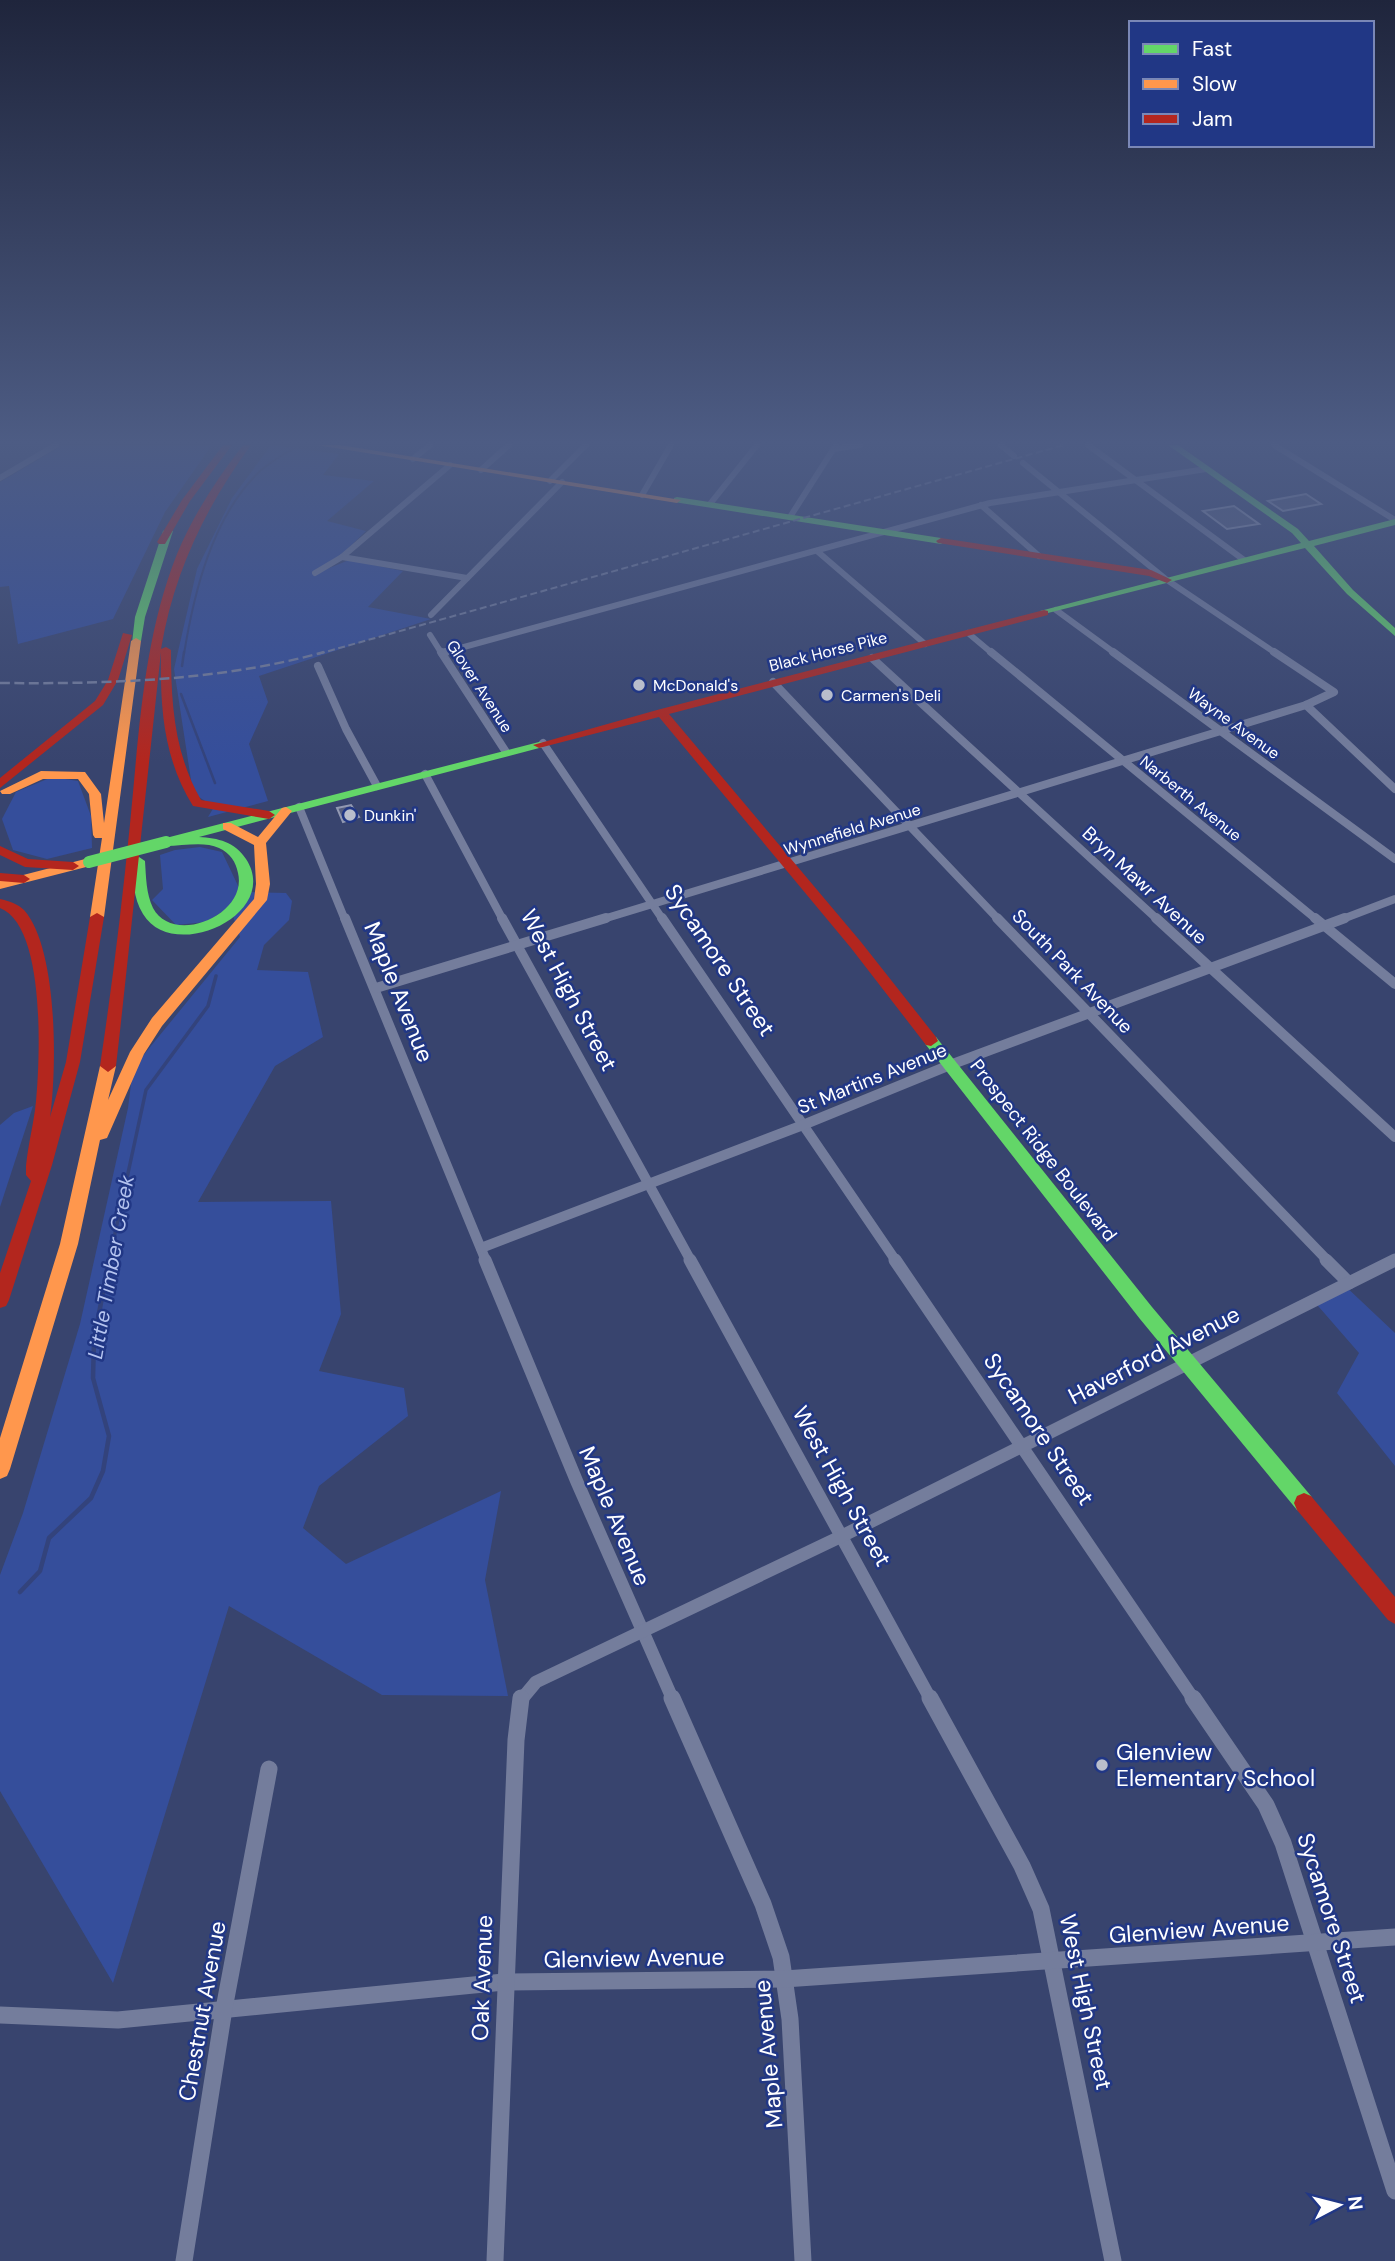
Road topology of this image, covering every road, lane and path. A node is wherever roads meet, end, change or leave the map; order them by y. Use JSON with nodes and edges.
{"nodes":[{"id":1,"x":157,"y":551,"type":"edge"},
{"id":2,"x":162,"y":551,"type":"edge"},
{"id":3,"x":184,"y":551,"type":"edge"},
{"id":4,"x":350,"y":551,"type":"edge"},
{"id":5,"x":492,"y":551,"type":"edge"},
{"id":6,"x":817,"y":551,"type":"joint"},
{"id":7,"x":1004,"y":551,"type":"edge"},
{"id":8,"x":1033,"y":551,"type":"edge"},
{"id":9,"x":1131,"y":551,"type":"edge"},
{"id":10,"x":1231,"y":551,"type":"edge"},
{"id":11,"x":1282,"y":551,"type":"edge"},
{"id":12,"x":1314,"y":551,"type":"edge"},
{"id":13,"x":1039,"y":556,"type":"junction"},
{"id":14,"x":342,"y":557,"type":"junction"},
{"id":15,"x":1244,"y":560,"type":"junction"},
{"id":16,"x":316,"y":573,"type":"dead end"},
{"id":17,"x":467,"y":578,"type":"junction"},
{"id":18,"x":1167,"y":580,"type":"junction"},
{"id":19,"x":168,"y":590,"type":"junction"},
{"id":20,"x":1056,"y":610,"type":"junction"},
{"id":21,"x":431,"y":615,"type":"dead end"},
{"id":22,"x":968,"y":633,"type":"junction"},
{"id":23,"x":1395,"y":633,"type":"edge"},
{"id":24,"x":430,"y":635,"type":"dead end"},
{"id":25,"x":925,"y":644,"type":"junction"},
{"id":26,"x":442,"y":653,"type":"junction"},
{"id":27,"x":872,"y":658,"type":"junction"},
{"id":28,"x":318,"y":666,"type":"dead end"},
{"id":29,"x":773,"y":682,"type":"junction"},
{"id":30,"x":1306,"y":705,"type":"junction"},
{"id":31,"x":661,"y":712,"type":"junction"},
{"id":32,"x":1220,"y":730,"type":"junction"},
{"id":33,"x":543,"y":743,"type":"junction"},
{"id":34,"x":506,"y":752,"type":"junction"},
{"id":35,"x":1123,"y":761,"type":"junction"},
{"id":36,"x":425,"y":774,"type":"junction"},
{"id":37,"x":0,"y":784,"type":"edge"},
{"id":38,"x":377,"y":786,"type":"junction"},
{"id":39,"x":1395,"y":789,"type":"edge"},
{"id":40,"x":1018,"y":792,"type":"junction"},
{"id":41,"x":0,"y":797,"type":"edge"},
{"id":42,"x":292,"y":809,"type":"junction"},
{"id":43,"x":269,"y":815,"type":"junction"},
{"id":44,"x":135,"y":825,"type":"junction"},
{"id":45,"x":227,"y":826,"type":"junction"},
{"id":46,"x":908,"y":826,"type":"junction"},
{"id":47,"x":166,"y":842,"type":"junction"},
{"id":48,"x":260,"y":843,"type":"junction"},
{"id":49,"x":0,"y":850,"type":"edge"},
{"id":50,"x":1395,"y":859,"type":"edge"},
{"id":51,"x":788,"y":863,"type":"junction"},
{"id":52,"x":73,"y":866,"type":"junction"},
{"id":53,"x":0,"y":877,"type":"edge"},
{"id":54,"x":24,"y":879,"type":"junction"},
{"id":55,"x":0,"y":885,"type":"edge"},
{"id":56,"x":1395,"y":899,"type":"edge"},
{"id":57,"x":98,"y":902,"type":"junction"},
{"id":58,"x":0,"y":903,"type":"edge"},
{"id":59,"x":654,"y":905,"type":"junction"},
{"id":60,"x":1323,"y":925,"type":"junction"},
{"id":61,"x":519,"y":947,"type":"junction"},
{"id":62,"x":1212,"y":969,"type":"junction"},
{"id":63,"x":1395,"y":984,"type":"edge"},
{"id":64,"x":376,"y":988,"type":"junction"},
{"id":65,"x":1091,"y":1015,"type":"junction"},
{"id":66,"x":950,"y":1065,"type":"junction"},
{"id":67,"x":803,"y":1125,"type":"junction"},
{"id":68,"x":1395,"y":1137,"type":"edge"},
{"id":69,"x":86,"y":1170,"type":"junction"},
{"id":70,"x":649,"y":1185,"type":"junction"},
{"id":71,"x":35,"y":1197,"type":"junction"},
{"id":72,"x":481,"y":1248,"type":"junction"},
{"id":73,"x":1395,"y":1260,"type":"edge"},
{"id":74,"x":1349,"y":1283,"type":"junction"},
{"id":75,"x":0,"y":1300,"type":"edge"},
{"id":76,"x":1188,"y":1363,"type":"junction"},
{"id":77,"x":1021,"y":1446,"type":"junction"},
{"id":78,"x":0,"y":1469,"type":"edge"},
{"id":79,"x":842,"y":1536,"type":"junction"},
{"id":80,"x":1395,"y":1613,"type":"edge"},
{"id":81,"x":642,"y":1633,"type":"junction"},
{"id":82,"x":522,"y":1698,"type":"joint"},
{"id":83,"x":269,"y":1769,"type":"dead end"},
{"id":84,"x":1395,"y":1937,"type":"edge"},
{"id":85,"x":1313,"y":1944,"type":"junction"},
{"id":86,"x":1053,"y":1962,"type":"junction"},
{"id":87,"x":784,"y":1979,"type":"junction"},
{"id":88,"x":504,"y":1982,"type":"junction"},
{"id":89,"x":224,"y":2009,"type":"junction"},
{"id":90,"x":0,"y":2015,"type":"edge"},
{"id":91,"x":1395,"y":2191,"type":"edge"},
{"id":92,"x":184,"y":2261,"type":"edge"},
{"id":93,"x":495,"y":2261,"type":"edge"},
{"id":94,"x":803,"y":2261,"type":"edge"},
{"id":95,"x":1113,"y":2261,"type":"edge"}],
"edges":[{"from":1,"to":37,"type":"main road"},
{"from":2,"to":57,"type":"main road"},
{"from":3,"to":19,"type":"main road"},
{"from":4,"to":14,"type":"street"},
{"from":5,"to":17,"type":"street"},
{"from":6,"to":25,"type":"street"},
{"from":6,"to":26,"type":"street"},
{"from":7,"to":13,"type":"main road"},
{"from":8,"to":13,"type":"street"},
{"from":9,"to":18,"type":"street"},
{"from":10,"to":15,"type":"street"},
{"from":11,"to":15,"type":"main road","name":"Black Horse Pike"},
{"from":12,"to":23,"type":"main road"},
{"from":13,"to":18,"type":"main road"},
{"from":14,"to":16,"type":"street"},
{"from":14,"to":17,"type":"street"},
{"from":15,"to":18,"type":"main road","name":"Black Horse Pike"},
{"from":17,"to":21,"type":"street"},
{"from":18,"to":20,"type":"main road","name":"Black Horse Pike"},
{"from":18,"to":30,"type":"street","name":"Wynnefield Avenue"},
{"from":19,"to":43,"type":"main road"},
{"from":19,"to":44,"type":"main road"},
{"from":20,"to":22,"type":"main road","name":"Black Horse Pike"},
{"from":20,"to":32,"type":"street","name":"Wayne Avenue"},
{"from":22,"to":25,"type":"main road","name":"Black Horse Pike"},
{"from":22,"to":35,"type":"street","name":"Narberth Avenue"},
{"from":24,"to":26,"type":"street","name":"Glover Avenue"},
{"from":25,"to":27,"type":"main road","name":"Black Horse Pike"},
{"from":26,"to":34,"type":"street","name":"Glover Avenue"},
{"from":27,"to":29,"type":"main road","name":"Black Horse Pike"},
{"from":27,"to":40,"type":"street","name":"Bryn Mawr Avenue"},
{"from":28,"to":38,"type":"street"},
{"from":29,"to":31,"type":"main road","name":"Black Horse Pike"},
{"from":29,"to":46,"type":"street","name":"South Park Avenue"},
{"from":30,"to":32,"type":"street","name":"Wynnefield Avenue"},
{"from":30,"to":39,"type":"street"},
{"from":31,"to":33,"type":"main road","name":"Black Horse Pike"},
{"from":31,"to":51,"type":"main road","name":"Prospect Ridge Boulevard"},
{"from":32,"to":35,"type":"street","name":"Wynnefield Avenue"},
{"from":32,"to":50,"type":"street","name":"Wayne Avenue"},
{"from":33,"to":34,"type":"main road","name":"Black Horse Pike"},
{"from":33,"to":59,"type":"street","name":"Sycamore Street"},
{"from":34,"to":36,"type":"main road","name":"Black Horse Pike"},
{"from":35,"to":40,"type":"street","name":"Wynnefield Avenue"},
{"from":35,"to":60,"type":"street","name":"Narberth Avenue"},
{"from":36,"to":38,"type":"main road","name":"Black Horse Pike"},
{"from":36,"to":61,"type":"street","name":"West High Street"},
{"from":38,"to":42,"type":"main road","name":"Black Horse Pike"},
{"from":40,"to":46,"type":"street","name":"Wynnefield Avenue"},
{"from":40,"to":62,"type":"street","name":"Bryn Mawr Avenue"},
{"from":41,"to":57,"type":"main road"},
{"from":42,"to":43,"type":"main road","name":"Black Horse Pike"},
{"from":42,"to":48,"type":"main road"},
{"from":42,"to":64,"type":"street","name":"Maple Avenue"},
{"from":43,"to":45,"type":"main road","name":"Black Horse Pike"},
{"from":44,"to":47,"type":"main road"},
{"from":44,"to":69,"type":"main road"},
{"from":45,"to":47,"type":"main road","name":"Black Horse Pike"},
{"from":45,"to":48,"type":"main road"},
{"from":46,"to":51,"type":"street","name":"Wynnefield Avenue"},
{"from":46,"to":65,"type":"street","name":"South Park Avenue"},
{"from":47,"to":52,"type":"main road","bridge":true},
{"from":48,"to":69,"type":"main road"},
{"from":49,"to":52,"type":"main road"},
{"from":51,"to":59,"type":"street","name":"Wynnefield Avenue"},
{"from":51,"to":66,"type":"main road","name":"Prospect Ridge Boulevard"},
{"from":52,"to":54,"type":"main road"},
{"from":53,"to":54,"type":"main road"},
{"from":54,"to":55,"type":"main road"},
{"from":56,"to":60,"type":"street","name":"St Martins Avenue"},
{"from":57,"to":71,"type":"main road"},
{"from":58,"to":71,"type":"main road"},
{"from":59,"to":61,"type":"street","name":"Wynnefield Avenue"},
{"from":59,"to":67,"type":"street","name":"Sycamore Street"},
{"from":60,"to":62,"type":"street","name":"St Martins Avenue"},
{"from":60,"to":63,"type":"street","name":"Narberth Avenue"},
{"from":61,"to":64,"type":"street","name":"Wynnefield Avenue"},
{"from":61,"to":70,"type":"street","name":"West High Street"},
{"from":62,"to":65,"type":"street","name":"St Martins Avenue"},
{"from":62,"to":68,"type":"street","name":"Bryn Mawr Avenue"},
{"from":64,"to":72,"type":"street","name":"Maple Avenue"},
{"from":65,"to":66,"type":"street","name":"St Martins Avenue"},
{"from":65,"to":74,"type":"street","name":"South Park Avenue"},
{"from":66,"to":67,"type":"street","name":"St Martins Avenue"},
{"from":66,"to":76,"type":"main road","name":"Prospect Ridge Boulevard"},
{"from":67,"to":70,"type":"street","name":"St Martins Avenue"},
{"from":67,"to":77,"type":"street","name":"Sycamore Street"},
{"from":69,"to":78,"type":"main road"},
{"from":70,"to":72,"type":"street","name":"St Martins Avenue"},
{"from":70,"to":79,"type":"street","name":"West High Street"},
{"from":71,"to":75,"type":"main road"},
{"from":72,"to":81,"type":"street","name":"Maple Avenue"},
{"from":73,"to":74,"type":"street","name":"Haverford Avenue"},
{"from":74,"to":76,"type":"street","name":"Haverford Avenue"},
{"from":76,"to":77,"type":"street","name":"Haverford Avenue"},
{"from":76,"to":80,"type":"main road","name":"Prospect Ridge Boulevard"},
{"from":77,"to":79,"type":"street","name":"Haverford Avenue"},
{"from":77,"to":85,"type":"street","name":"Sycamore Street"},
{"from":79,"to":81,"type":"street","name":"Haverford Avenue"},
{"from":79,"to":86,"type":"street","name":"West High Street"},
{"from":81,"to":82,"type":"street","name":"Haverford Avenue"},
{"from":81,"to":87,"type":"street","name":"Maple Avenue"},
{"from":82,"to":88,"type":"street","name":"Oak Avenue"},
{"from":83,"to":89,"type":"street","name":"Chestnut Avenue"},
{"from":84,"to":85,"type":"street","name":"Glenview Avenue"},
{"from":85,"to":86,"type":"street","name":"Glenview Avenue"},
{"from":85,"to":91,"type":"street","name":"Sycamore Street"},
{"from":86,"to":87,"type":"street","name":"Glenview Avenue"},
{"from":86,"to":95,"type":"street","name":"West High Street"},
{"from":87,"to":88,"type":"street","name":"Glenview Avenue"},
{"from":87,"to":94,"type":"street","name":"Maple Avenue"},
{"from":88,"to":89,"type":"street","name":"Glenview Avenue"},
{"from":88,"to":93,"type":"street","name":"Oak Avenue"},
{"from":89,"to":90,"type":"street","name":"Glenview Avenue"},
{"from":89,"to":92,"type":"street","name":"Chestnut Avenue"}]}
